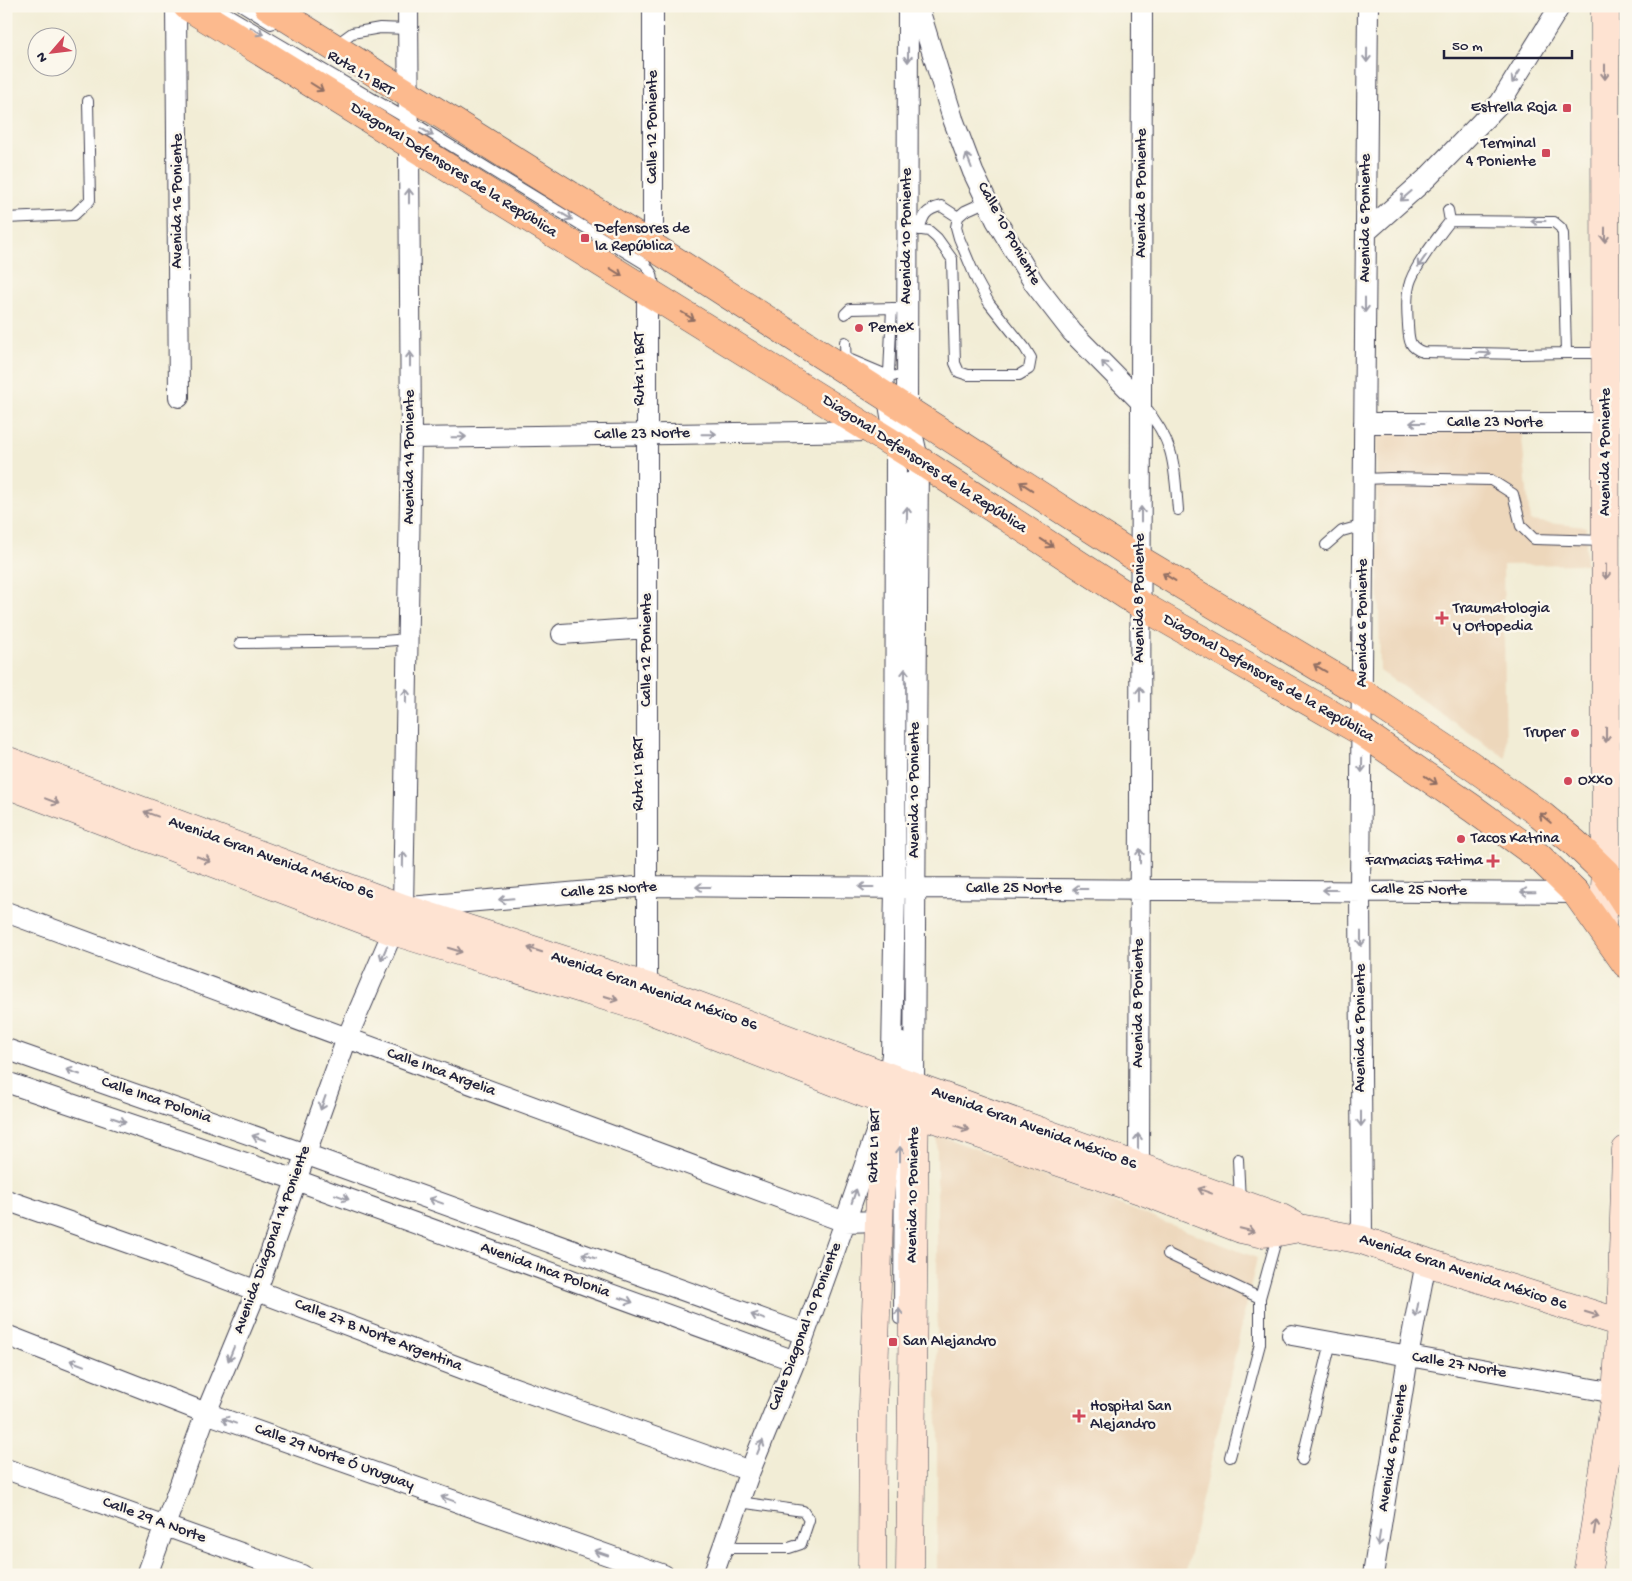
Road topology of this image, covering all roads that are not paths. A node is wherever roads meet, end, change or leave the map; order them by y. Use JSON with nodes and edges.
{"nodes":[{"id":1,"x":176,"y":6,"type":"edge"},
{"id":2,"x":187,"y":6,"type":"edge"},
{"id":3,"x":216,"y":6,"type":"edge"},
{"id":4,"x":242,"y":6,"type":"edge"},
{"id":5,"x":268,"y":6,"type":"edge"},
{"id":6,"x":408,"y":6,"type":"edge"},
{"id":7,"x":653,"y":6,"type":"edge"},
{"id":8,"x":908,"y":6,"type":"edge"},
{"id":9,"x":918,"y":6,"type":"edge"},
{"id":10,"x":1142,"y":6,"type":"edge"},
{"id":11,"x":1368,"y":6,"type":"edge"},
{"id":12,"x":1560,"y":6,"type":"edge"},
{"id":13,"x":1605,"y":6,"type":"edge"},
{"id":14,"x":408,"y":30,"type":"junction"},
{"id":15,"x":284,"y":32,"type":"dead end"},
{"id":16,"x":334,"y":47,"type":"junction"},
{"id":17,"x":88,"y":101,"type":"dead end"},
{"id":18,"x":407,"y":114,"type":"junction"},
{"id":19,"x":987,"y":201,"type":"junction"},
{"id":20,"x":1448,"y":210,"type":"dead end"},
{"id":21,"x":958,"y":216,"type":"junction"},
{"id":22,"x":6,"y":218,"type":"edge"},
{"id":23,"x":1450,"y":221,"type":"junction"},
{"id":24,"x":913,"y":229,"type":"junction"},
{"id":25,"x":1366,"y":232,"type":"junction"},
{"id":26,"x":656,"y":257,"type":"junction"},
{"id":27,"x":651,"y":293,"type":"junction"},
{"id":28,"x":899,"y":308,"type":"junction"},
{"id":29,"x":845,"y":314,"type":"dead end"},
{"id":30,"x":845,"y":342,"type":"dead end"},
{"id":31,"x":1566,"y":353,"type":"junction"},
{"id":32,"x":1605,"y":353,"type":"junction"},
{"id":33,"x":846,"y":364,"type":"junction"},
{"id":34,"x":896,"y":394,"type":"junction"},
{"id":35,"x":179,"y":397,"type":"dead end"},
{"id":36,"x":1141,"y":402,"type":"junction"},
{"id":37,"x":1364,"y":423,"type":"junction"},
{"id":38,"x":1616,"y":423,"type":"edge"},
{"id":39,"x":873,"y":431,"type":"junction"},
{"id":40,"x":651,"y":435,"type":"junction"},
{"id":41,"x":410,"y":438,"type":"junction"},
{"id":42,"x":908,"y":453,"type":"junction"},
{"id":43,"x":1364,"y":479,"type":"junction"},
{"id":44,"x":1178,"y":510,"type":"dead end"},
{"id":45,"x":1364,"y":524,"type":"junction"},
{"id":46,"x":1606,"y":541,"type":"junction"},
{"id":47,"x":1326,"y":545,"type":"dead end"},
{"id":48,"x":1140,"y":560,"type":"junction"},
{"id":49,"x":1140,"y":605,"type":"junction"},
{"id":50,"x":647,"y":628,"type":"junction"},
{"id":51,"x":562,"y":634,"type":"dead end"},
{"id":52,"x":407,"y":639,"type":"junction"},
{"id":53,"x":240,"y":643,"type":"dead end"},
{"id":54,"x":1362,"y":693,"type":"junction"},
{"id":55,"x":1362,"y":732,"type":"junction"},
{"id":56,"x":6,"y":760,"type":"edge"},
{"id":57,"x":6,"y":784,"type":"edge"},
{"id":58,"x":650,"y":886,"type":"junction"},
{"id":59,"x":904,"y":888,"type":"junction"},
{"id":60,"x":1140,"y":889,"type":"junction"},
{"id":61,"x":1360,"y":890,"type":"junction"},
{"id":62,"x":1616,"y":890,"type":"edge"},
{"id":63,"x":1576,"y":893,"type":"junction"},
{"id":64,"x":6,"y":912,"type":"edge"},
{"id":65,"x":398,"y":919,"type":"junction"},
{"id":66,"x":1602,"y":928,"type":"junction"},
{"id":67,"x":1626,"y":964,"type":"edge"},
{"id":68,"x":650,"y":995,"type":"junction"},
{"id":69,"x":347,"y":1038,"type":"junction"},
{"id":70,"x":6,"y":1049,"type":"edge"},
{"id":71,"x":6,"y":1082,"type":"edge"},
{"id":72,"x":897,"y":1095,"type":"junction"},
{"id":73,"x":1626,"y":1150,"type":"edge"},
{"id":74,"x":305,"y":1154,"type":"junction"},
{"id":75,"x":1238,"y":1159,"type":"dead end"},
{"id":76,"x":1139,"y":1178,"type":"junction"},
{"id":77,"x":296,"y":1180,"type":"junction"},
{"id":78,"x":6,"y":1200,"type":"edge"},
{"id":79,"x":1240,"y":1204,"type":"junction"},
{"id":80,"x":879,"y":1221,"type":"junction"},
{"id":81,"x":845,"y":1222,"type":"junction"},
{"id":82,"x":1286,"y":1226,"type":"junction"},
{"id":83,"x":1362,"y":1240,"type":"junction"},
{"id":84,"x":1168,"y":1254,"type":"dead end"},
{"id":85,"x":1426,"y":1262,"type":"junction"},
{"id":86,"x":257,"y":1290,"type":"junction"},
{"id":87,"x":1260,"y":1298,"type":"junction"},
{"id":88,"x":1623,"y":1324,"type":"edge"},
{"id":89,"x":899,"y":1327,"type":"dead end"},
{"id":90,"x":804,"y":1334,"type":"junction"},
{"id":91,"x":1292,"y":1335,"type":"dead end"},
{"id":92,"x":6,"y":1336,"type":"edge"},
{"id":93,"x":1331,"y":1342,"type":"junction"},
{"id":94,"x":1408,"y":1357,"type":"junction"},
{"id":95,"x":794,"y":1361,"type":"junction"},
{"id":96,"x":1621,"y":1394,"type":"edge"},
{"id":97,"x":884,"y":1398,"type":"dead end"},
{"id":98,"x":206,"y":1413,"type":"junction"},
{"id":99,"x":1230,"y":1457,"type":"dead end"},
{"id":100,"x":1302,"y":1460,"type":"dead end"},
{"id":101,"x":6,"y":1468,"type":"edge"},
{"id":102,"x":750,"y":1471,"type":"junction"},
{"id":103,"x":739,"y":1502,"type":"junction"},
{"id":104,"x":166,"y":1525,"type":"junction"},
{"id":105,"x":723,"y":1548,"type":"junction"},
{"id":106,"x":147,"y":1575,"type":"edge"},
{"id":107,"x":302,"y":1575,"type":"edge"},
{"id":108,"x":664,"y":1575,"type":"edge"},
{"id":109,"x":713,"y":1575,"type":"edge"},
{"id":110,"x":872,"y":1575,"type":"edge"},
{"id":111,"x":910,"y":1575,"type":"edge"},
{"id":112,"x":1373,"y":1575,"type":"edge"},
{"id":113,"x":1588,"y":1575,"type":"edge"}],
"edges":[{"from":1,"to":35,"type":"street","name":"Avenida 16 Poniente"},
{"from":2,"to":18,"type":"main road","name":"Diagonal Defensores de la República","one_way":true},
{"from":3,"to":18,"type":"lane","name":"Ruta L1 BRT","one_way":true},
{"from":4,"to":15,"type":"lane"},
{"from":5,"to":16,"type":"main road","name":"Diagonal Defensores de la República"},
{"from":6,"to":14,"type":"street","name":"Avenida 14 Poniente"},
{"from":7,"to":26,"type":"street","name":"Calle 12 Poniente"},
{"from":8,"to":24,"type":"street","name":"Avenida 10 Poniente","one_way":true},
{"from":19,"to":9,"type":"street","name":"Calle 10 Poniente","one_way":true},
{"from":10,"to":36,"type":"street","name":"Avenida 8 Poniente"},
{"from":11,"to":25,"type":"street","name":"Avenida 6 Poniente","one_way":true},
{"from":12,"to":25,"type":"street","one_way":true},
{"from":13,"to":32,"type":"street","name":"Avenida 4 Poniente","one_way":true},
{"from":14,"to":16,"type":"lane"},
{"from":14,"to":18,"type":"street","name":"Avenida 14 Poniente"},
{"from":16,"to":18,"type":"main road","name":"Diagonal Defensores de la República"},
{"from":17,"to":22,"type":"lane"},
{"from":26,"to":18,"type":"main road","name":"Diagonal Defensores de la República","one_way":true},
{"from":18,"to":27,"type":"main road","name":"Diagonal Defensores de la República","one_way":true},
{"from":41,"to":18,"type":"street","name":"Avenida 14 Poniente","one_way":true},
{"from":19,"to":21,"type":"lane"},
{"from":36,"to":19,"type":"street","name":"Calle 10 Poniente","one_way":true},
{"from":20,"to":23,"type":"lane"},
{"from":21,"to":24,"type":"lane"},
{"from":21,"to":24,"type":"lane"},
{"from":31,"to":23,"type":"lane","one_way":true},
{"from":23,"to":31,"type":"lane","one_way":true},
{"from":24,"to":28,"type":"street","name":"Avenida 10 Poniente"},
{"from":25,"to":37,"type":"street","name":"Avenida 6 Poniente","one_way":true},
{"from":26,"to":33,"type":"main road","name":"Diagonal Defensores de la República"},
{"from":26,"to":34,"type":"lane"},
{"from":27,"to":39,"type":"main road","name":"Diagonal Defensores de la República","one_way":true},
{"from":27,"to":40,"type":"street","name":"Calle 12 Poniente"},
{"from":28,"to":29,"type":"lane"},
{"from":28,"to":34,"type":"street","name":"Avenida 10 Poniente"},
{"from":30,"to":33,"type":"lane"},
{"from":31,"to":32,"type":"lane"},
{"from":32,"to":38,"type":"street","name":"Avenida 4 Poniente"},
{"from":33,"to":34,"type":"main road","name":"Diagonal Defensores de la República"},
{"from":34,"to":42,"type":"street","name":"Avenida 10 Poniente"},
{"from":48,"to":34,"type":"main road","name":"Diagonal Defensores de la República","one_way":true},
{"from":36,"to":44,"type":"lane"},
{"from":48,"to":36,"type":"street","name":"Avenida 8 Poniente","one_way":true},
{"from":38,"to":37,"type":"street","name":"Calle 23 Norte","one_way":true},
{"from":37,"to":43,"type":"street","name":"Avenida 6 Poniente"},
{"from":38,"to":46,"type":"street","name":"Avenida 4 Poniente"},
{"from":40,"to":39,"type":"street","name":"Calle 23 Norte","one_way":true},
{"from":39,"to":42,"type":"main road","name":"Diagonal Defensores de la República"},
{"from":41,"to":40,"type":"street","name":"Calle 23 Norte","one_way":true},
{"from":40,"to":50,"type":"street","name":"Calle 12 Poniente"},
{"from":40,"to":58,"type":"lane","name":"Ruta L1 BRT"},
{"from":41,"to":52,"type":"street","name":"Avenida 14 Poniente"},
{"from":42,"to":49,"type":"main road","name":"Diagonal Defensores de la República","one_way":true},
{"from":59,"to":42,"type":"street","name":"Avenida 10 Poniente","one_way":true},
{"from":43,"to":45,"type":"street","name":"Avenida 6 Poniente"},
{"from":43,"to":46,"type":"lane"},
{"from":45,"to":47,"type":"lane"},
{"from":45,"to":54,"type":"street","name":"Avenida 6 Poniente"},
{"from":46,"to":62,"type":"street","name":"Avenida 4 Poniente","one_way":true},
{"from":48,"to":49,"type":"street","name":"Avenida 8 Poniente"},
{"from":54,"to":48,"type":"main road","name":"Diagonal Defensores de la República","one_way":true},
{"from":49,"to":55,"type":"main road","name":"Diagonal Defensores de la República"},
{"from":60,"to":49,"type":"street","name":"Avenida 8 Poniente","one_way":true},
{"from":50,"to":51,"type":"street"},
{"from":50,"to":58,"type":"street","name":"Calle 12 Poniente"},
{"from":52,"to":53,"type":"lane"},
{"from":65,"to":52,"type":"street","name":"Avenida 14 Poniente","one_way":true},
{"from":54,"to":55,"type":"street","name":"Avenida 6 Poniente"},
{"from":62,"to":54,"type":"main road","name":"Diagonal Defensores de la República","one_way":true},
{"from":55,"to":61,"type":"street","name":"Avenida 6 Poniente","one_way":true},
{"from":55,"to":63,"type":"main road","name":"Diagonal Defensores de la República","one_way":true},
{"from":65,"to":56,"type":"street","name":"Avenida Gran Avenida México 86","one_way":true},
{"from":57,"to":65,"type":"street","name":"Avenida Gran Avenida México 86","one_way":true},
{"from":59,"to":58,"type":"street","name":"Calle 25 Norte","one_way":true},
{"from":58,"to":65,"type":"street","name":"Calle 25 Norte","one_way":true},
{"from":58,"to":68,"type":"street","name":"Calle 12 Poniente"},
{"from":60,"to":59,"type":"street","name":"Calle 25 Norte","one_way":true},
{"from":59,"to":72,"type":"street","name":"Avenida 10 Poniente"},
{"from":61,"to":60,"type":"street","name":"Calle 25 Norte","one_way":true},
{"from":76,"to":60,"type":"street","name":"Avenida 8 Poniente","one_way":true},
{"from":63,"to":61,"type":"street","name":"Calle 25 Norte","one_way":true},
{"from":61,"to":83,"type":"street","name":"Avenida 6 Poniente","one_way":true},
{"from":62,"to":63,"type":"street","name":"Calle 25 Norte"},
{"from":62,"to":66,"type":"street","name":"Avenida 4 Poniente"},
{"from":63,"to":66,"type":"main road","name":"Diagonal Defensores de la República"},
{"from":64,"to":69,"type":"street","name":"Calle Inca Argelia"},
{"from":65,"to":68,"type":"street","name":"Avenida Gran Avenida México 86"},
{"from":65,"to":69,"type":"street","name":"Avenida Diagonal 14 Poniente","one_way":true},
{"from":66,"to":67,"type":"main road","name":"Diagonal Defensores de la República"},
{"from":68,"to":72,"type":"street","name":"Avenida Gran Avenida México 86"},
{"from":69,"to":74,"type":"street","name":"Avenida Diagonal 14 Poniente","one_way":true},
{"from":69,"to":81,"type":"street","name":"Calle Inca Argelia"},
{"from":74,"to":70,"type":"street","name":"Calle Inca Polonia","one_way":true},
{"from":71,"to":77,"type":"street","name":"Calle Inca Polonia","one_way":true},
{"from":72,"to":76,"type":"street","name":"Avenida Gran Avenida México 86"},
{"from":72,"to":80,"type":"street","name":"Avenida 10 Poniente"},
{"from":81,"to":72,"type":"street","name":"Calle Diagonal 10 Poniente","one_way":true},
{"from":89,"to":72,"type":"lane","name":"Ruta L1 BRT","one_way":true},
{"from":72,"to":97,"type":"lane","name":"Ruta L1 BRT"},
{"from":72,"to":111,"type":"street","name":"Avenida 10 Poniente"},
{"from":73,"to":88,"type":"street"},
{"from":74,"to":77,"type":"street","name":"Avenida Diagonal 14 Poniente"},
{"from":90,"to":74,"type":"street","name":"Avenida Inca Polonia","one_way":true},
{"from":75,"to":79,"type":"lane"},
{"from":79,"to":76,"type":"street","name":"Avenida Gran Avenida México 86","one_way":true},
{"from":76,"to":82,"type":"street","name":"Avenida Gran Avenida México 86","one_way":true},
{"from":77,"to":86,"type":"street","name":"Avenida Diagonal 14 Poniente"},
{"from":77,"to":95,"type":"street","name":"Avenida Inca Polonia","one_way":true},
{"from":78,"to":86,"type":"street","name":"Calle 27 B Norte Argentina"},
{"from":79,"to":82,"type":"street","name":"Avenida Gran Avenida México 86"},
{"from":80,"to":81,"type":"street","name":"Calle Inca Argelia"},
{"from":80,"to":110,"type":"street","name":"Avenida 10 Poniente"},
{"from":81,"to":90,"type":"street","name":"Calle Diagonal 10 Poniente"},
{"from":82,"to":83,"type":"street","name":"Avenida Gran Avenida México 86"},
{"from":82,"to":87,"type":"lane"},
{"from":83,"to":85,"type":"street","name":"Avenida Gran Avenida México 86"},
{"from":84,"to":87,"type":"lane"},
{"from":85,"to":88,"type":"street","name":"Avenida Gran Avenida México 86","one_way":true},
{"from":85,"to":94,"type":"street","name":"Avenida 6 Poniente","one_way":true},
{"from":86,"to":98,"type":"street","name":"Avenida Diagonal 14 Poniente","one_way":true},
{"from":86,"to":102,"type":"street","name":"Calle 27 B Norte Argentina"},
{"from":87,"to":99,"type":"lane"},
{"from":88,"to":96,"type":"street"},
{"from":90,"to":95,"type":"street","name":"Calle Diagonal 10 Poniente"},
{"from":91,"to":93,"type":"street","name":"Calle 27 Norte"},
{"from":98,"to":92,"type":"street","name":"Calle 29 Norte Ó Uruguay","one_way":true},
{"from":93,"to":94,"type":"street","name":"Calle 27 Norte"},
{"from":93,"to":100,"type":"lane"},
{"from":94,"to":96,"type":"street","name":"Calle 27 Norte"},
{"from":94,"to":112,"type":"street","name":"Avenida 6 Poniente","one_way":true},
{"from":102,"to":95,"type":"street","name":"Calle Diagonal 10 Poniente","one_way":true},
{"from":113,"to":96,"type":"street","one_way":true},
{"from":98,"to":104,"type":"street","name":"Avenida Diagonal 14 Poniente"},
{"from":108,"to":98,"type":"street","name":"Calle 29 Norte Ó Uruguay","one_way":true},
{"from":101,"to":104,"type":"street","name":"Calle 29 A Norte"},
{"from":102,"to":103,"type":"street","name":"Calle Diagonal 10 Poniente"},
{"from":103,"to":105,"type":"street","name":"Calle Diagonal 10 Poniente"},
{"from":103,"to":105,"type":"lane"},
{"from":104,"to":106,"type":"street","name":"Avenida Diagonal 14 Poniente"},
{"from":104,"to":107,"type":"street","name":"Calle 29 A Norte"},
{"from":105,"to":109,"type":"street","name":"Calle Diagonal 10 Poniente"}]}
